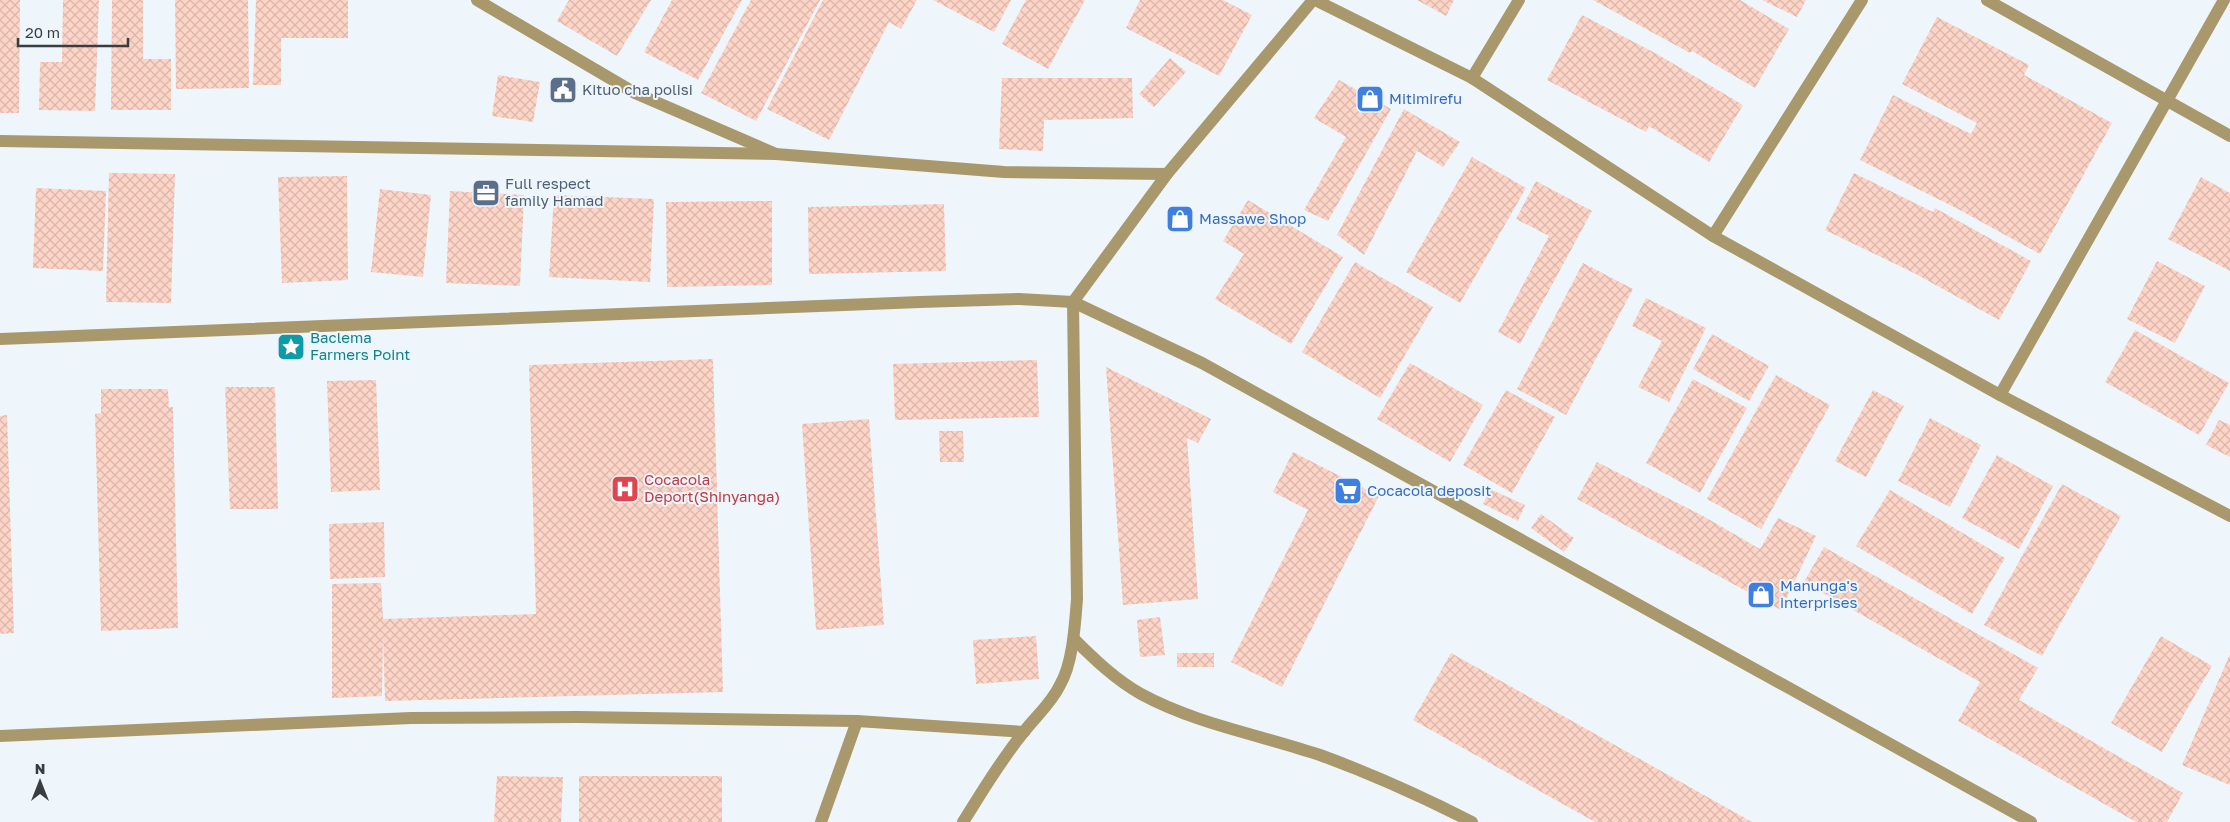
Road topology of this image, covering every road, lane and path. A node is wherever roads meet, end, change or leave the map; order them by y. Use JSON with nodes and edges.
{"nodes":[{"id":1,"x":477,"y":0,"type":"edge"},
{"id":2,"x":1314,"y":0,"type":"edge"},
{"id":3,"x":1519,"y":0,"type":"edge"},
{"id":4,"x":1862,"y":0,"type":"edge"},
{"id":5,"x":1987,"y":0,"type":"edge"},
{"id":6,"x":2224,"y":0,"type":"edge"},
{"id":7,"x":1472,"y":78,"type":"junction"},
{"id":8,"x":2166,"y":99,"type":"junction"},
{"id":9,"x":2230,"y":136,"type":"edge"},
{"id":10,"x":0,"y":140,"type":"edge"},
{"id":11,"x":776,"y":154,"type":"junction"},
{"id":12,"x":1167,"y":174,"type":"junction"},
{"id":13,"x":1713,"y":236,"type":"junction"},
{"id":14,"x":1073,"y":302,"type":"junction"},
{"id":15,"x":0,"y":339,"type":"edge"},
{"id":16,"x":2000,"y":395,"type":"junction"},
{"id":17,"x":2230,"y":516,"type":"edge"},
{"id":18,"x":1074,"y":639,"type":"junction"},
{"id":19,"x":857,"y":721,"type":"junction"},
{"id":20,"x":1024,"y":732,"type":"junction"},
{"id":21,"x":0,"y":736,"type":"edge"},
{"id":22,"x":821,"y":822,"type":"edge"},
{"id":23,"x":962,"y":822,"type":"edge"},
{"id":24,"x":1472,"y":822,"type":"edge"},
{"id":25,"x":2031,"y":822,"type":"edge"}],
"edges":[{"from":1,"to":11,"type":"street"},
{"from":2,"to":7,"type":"street"},
{"from":2,"to":12,"type":"street"},
{"from":3,"to":7,"type":"street"},
{"from":4,"to":13,"type":"street"},
{"from":5,"to":8,"type":"street"},
{"from":6,"to":8,"type":"street"},
{"from":7,"to":13,"type":"street"},
{"from":8,"to":9,"type":"street"},
{"from":8,"to":16,"type":"street"},
{"from":10,"to":11,"type":"street"},
{"from":11,"to":12,"type":"street"},
{"from":12,"to":14,"type":"street"},
{"from":13,"to":16,"type":"street"},
{"from":14,"to":15,"type":"street"},
{"from":14,"to":18,"type":"street"},
{"from":14,"to":25,"type":"street"},
{"from":16,"to":17,"type":"street"},
{"from":18,"to":20,"type":"street"},
{"from":18,"to":24,"type":"street"},
{"from":19,"to":20,"type":"street"},
{"from":19,"to":21,"type":"street"},
{"from":19,"to":22,"type":"street"},
{"from":20,"to":23,"type":"street"}]}
